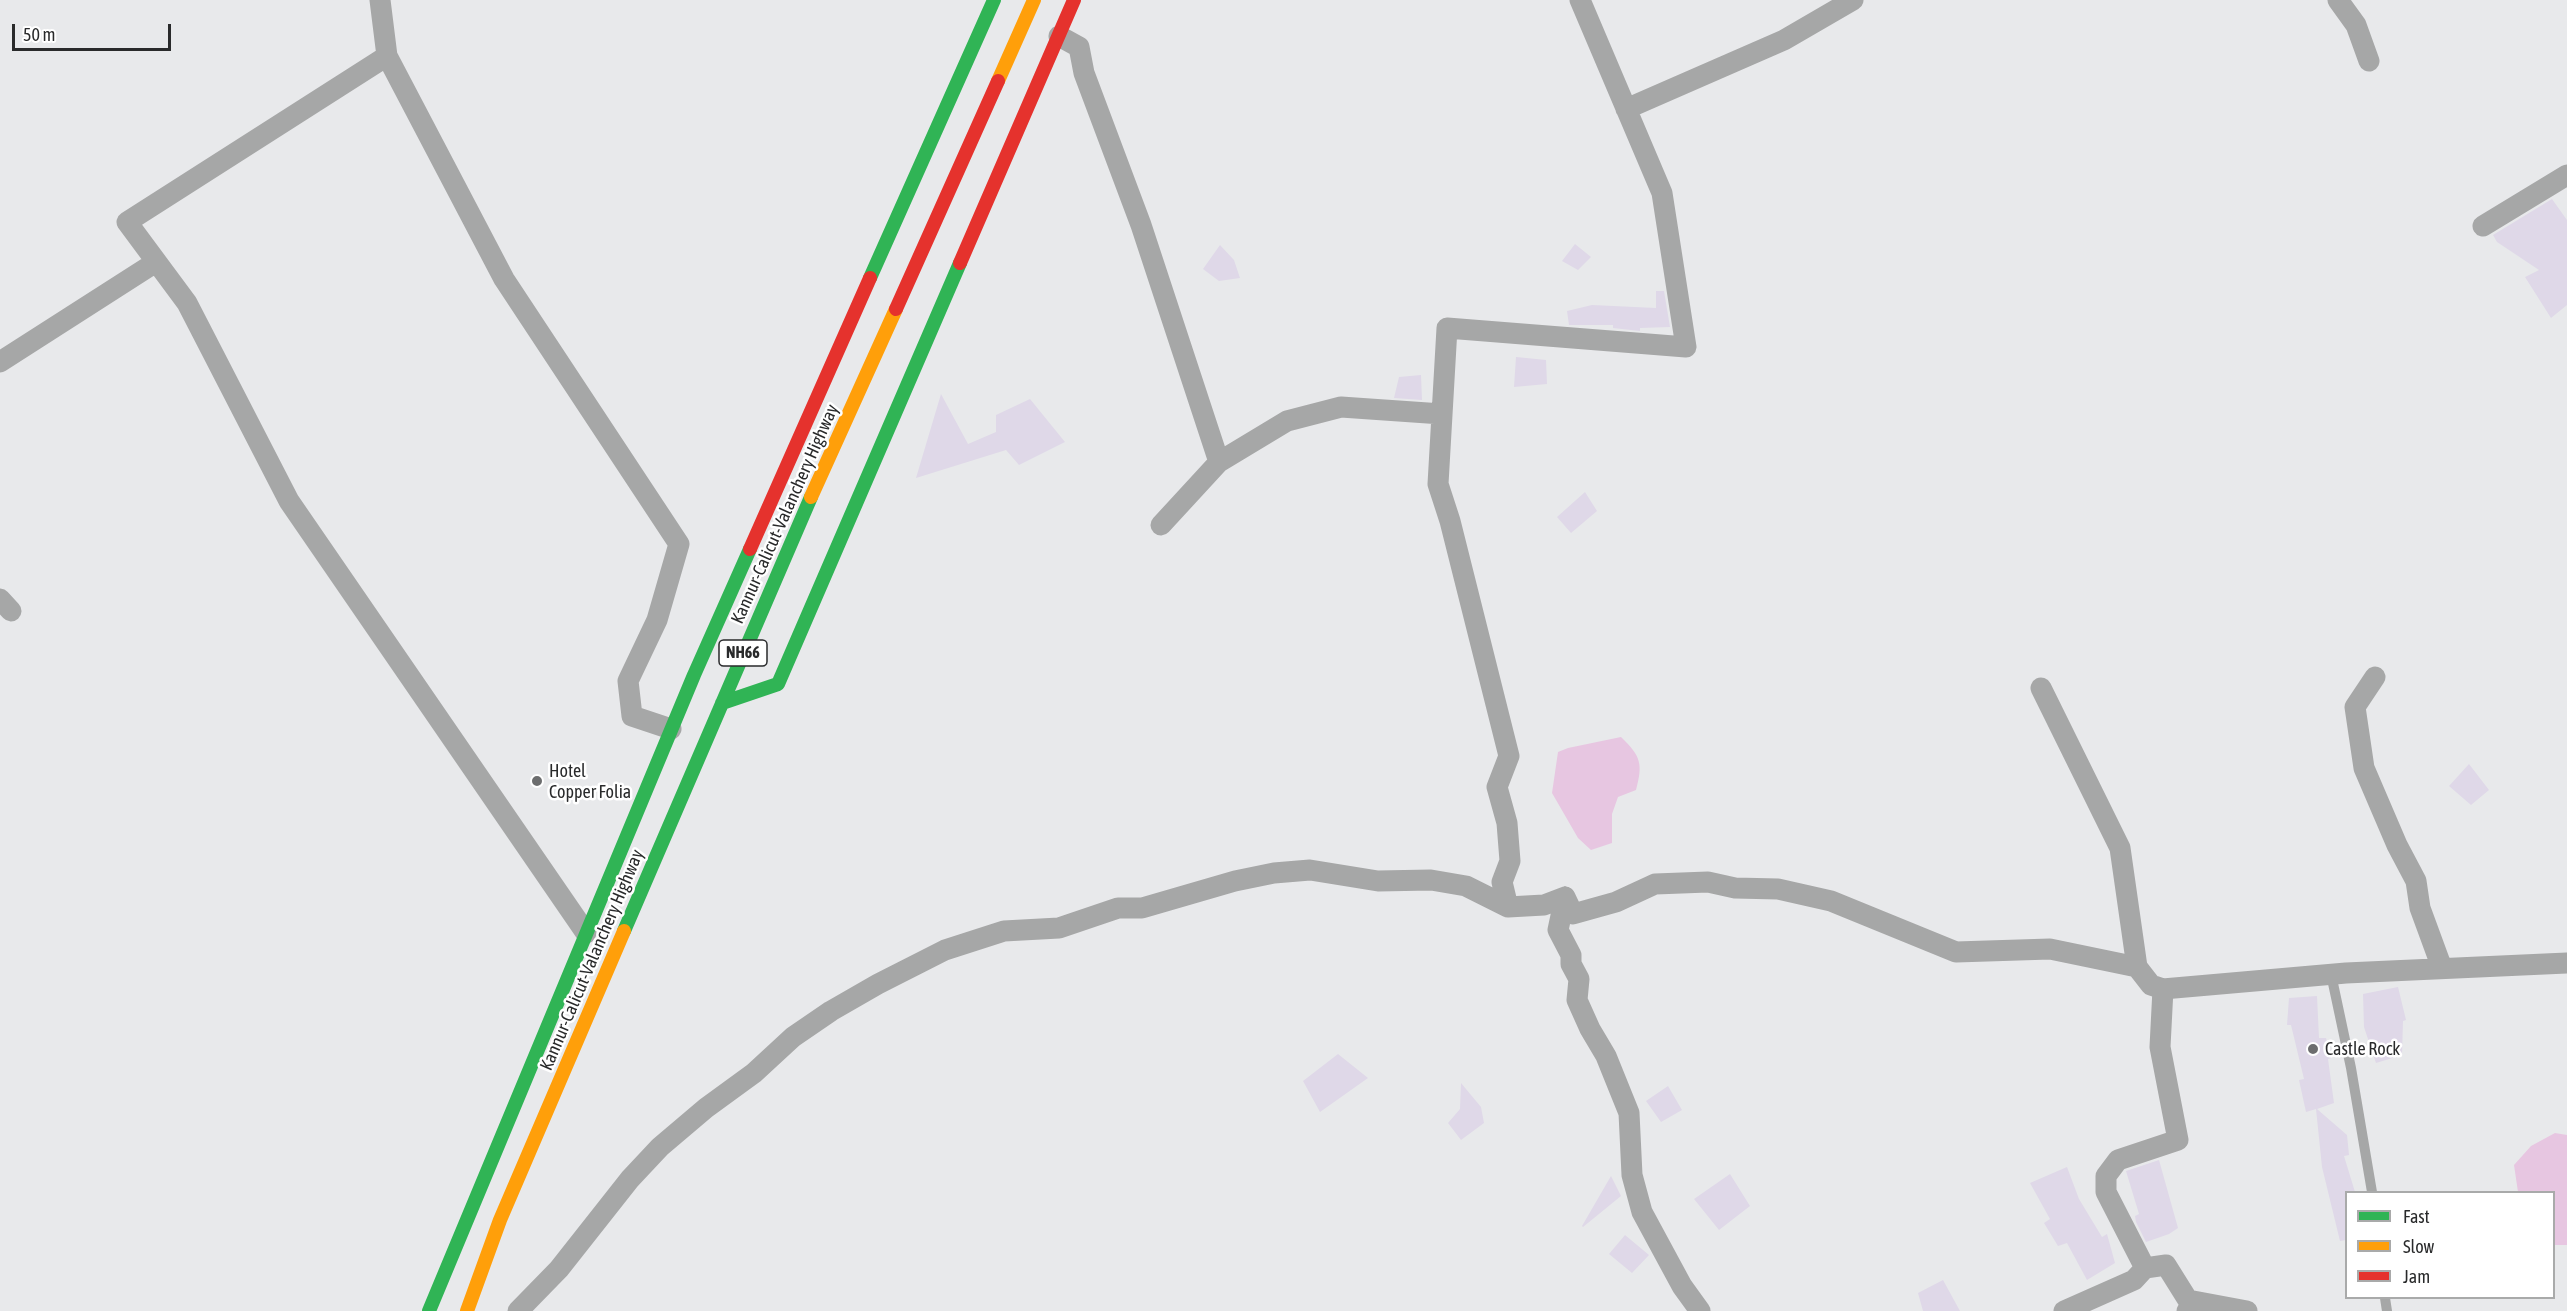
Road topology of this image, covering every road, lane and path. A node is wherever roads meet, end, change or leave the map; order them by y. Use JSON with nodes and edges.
{"nodes":[{"id":1,"x":380,"y":0,"type":"edge"},
{"id":2,"x":1034,"y":0,"type":"edge"},
{"id":3,"x":1074,"y":0,"type":"edge"},
{"id":4,"x":1580,"y":0,"type":"edge"},
{"id":5,"x":1853,"y":0,"type":"edge"},
{"id":6,"x":2338,"y":0,"type":"edge"},
{"id":7,"x":992,"y":1,"type":"edge"},
{"id":8,"x":1059,"y":36,"type":"junction"},
{"id":9,"x":387,"y":56,"type":"junction"},
{"id":10,"x":2368,"y":61,"type":"dead end"},
{"id":11,"x":1626,"y":109,"type":"junction"},
{"id":12,"x":2567,"y":175,"type":"edge"},
{"id":13,"x":2483,"y":226,"type":"dead end"},
{"id":14,"x":156,"y":262,"type":"junction"},
{"id":15,"x":0,"y":362,"type":"edge"},
{"id":16,"x":1442,"y":414,"type":"junction"},
{"id":17,"x":1220,"y":462,"type":"junction"},
{"id":18,"x":1161,"y":525,"type":"dead end"},
{"id":19,"x":2375,"y":677,"type":"dead end"},
{"id":20,"x":2041,"y":688,"type":"dead end"},
{"id":21,"x":722,"y":703,"type":"junction"},
{"id":22,"x":671,"y":729,"type":"junction"},
{"id":23,"x":1565,"y":897,"type":"junction"},
{"id":24,"x":1508,"y":907,"type":"junction"},
{"id":25,"x":586,"y":933,"type":"junction"},
{"id":26,"x":2567,"y":963,"type":"edge"},
{"id":27,"x":2137,"y":967,"type":"junction"},
{"id":28,"x":2442,"y":968,"type":"junction"},
{"id":29,"x":2331,"y":974,"type":"junction"},
{"id":30,"x":2163,"y":989,"type":"junction"},
{"id":31,"x":2372,"y":1191,"type":"edge"},
{"id":32,"x":2145,"y":1268,"type":"junction"},
{"id":33,"x":2094,"y":1305,"type":"edge"},
{"id":34,"x":2188,"y":1306,"type":"edge"},
{"id":35,"x":429,"y":1311,"type":"edge"},
{"id":36,"x":467,"y":1311,"type":"edge"},
{"id":37,"x":518,"y":1311,"type":"edge"},
{"id":38,"x":1700,"y":1311,"type":"edge"},
{"id":39,"x":2064,"y":1311,"type":"edge"},
{"id":40,"x":2247,"y":1311,"type":"edge"}],
"edges":[{"from":1,"to":9,"type":"street"},
{"from":2,"to":21,"type":"main road","name":"Kannur-Calicut-Valanchery Highway","number":"NH66"},
{"from":3,"to":8,"type":"main road"},
{"from":4,"to":11,"type":"street"},
{"from":5,"to":11,"type":"street"},
{"from":6,"to":10,"type":"street"},
{"from":7,"to":22,"type":"main road","name":"Kannur-Calicut-Valanchery Highway","number":"NH66"},
{"from":8,"to":17,"type":"street"},
{"from":8,"to":21,"type":"main road"},
{"from":9,"to":14,"type":"street"},
{"from":9,"to":22,"type":"street"},
{"from":11,"to":16,"type":"street"},
{"from":12,"to":13,"type":"street"},
{"from":14,"to":15,"type":"street"},
{"from":14,"to":25,"type":"street"},
{"from":16,"to":17,"type":"street"},
{"from":16,"to":24,"type":"street"},
{"from":17,"to":18,"type":"street"},
{"from":19,"to":28,"type":"street"},
{"from":20,"to":27,"type":"street"},
{"from":21,"to":36,"type":"main road","name":"Kannur-Calicut-Valanchery Highway","number":"NH66"},
{"from":22,"to":25,"type":"main road","name":"Kannur-Calicut-Valanchery Highway","number":"NH66"},
{"from":23,"to":24,"type":"street"},
{"from":23,"to":27,"type":"street"},
{"from":23,"to":38,"type":"street"},
{"from":24,"to":37,"type":"street"},
{"from":25,"to":35,"type":"main road","name":"Kannur-Calicut-Valanchery Highway","number":"NH66"},
{"from":26,"to":28,"type":"street"},
{"from":27,"to":30,"type":"street"},
{"from":28,"to":29,"type":"street"},
{"from":29,"to":30,"type":"street"},
{"from":29,"to":31,"type":"lane"},
{"from":30,"to":32,"type":"street"},
{"from":32,"to":33,"type":"street"},
{"from":32,"to":34,"type":"street"},
{"from":33,"to":39,"type":"street"},
{"from":34,"to":40,"type":"street"}]}
